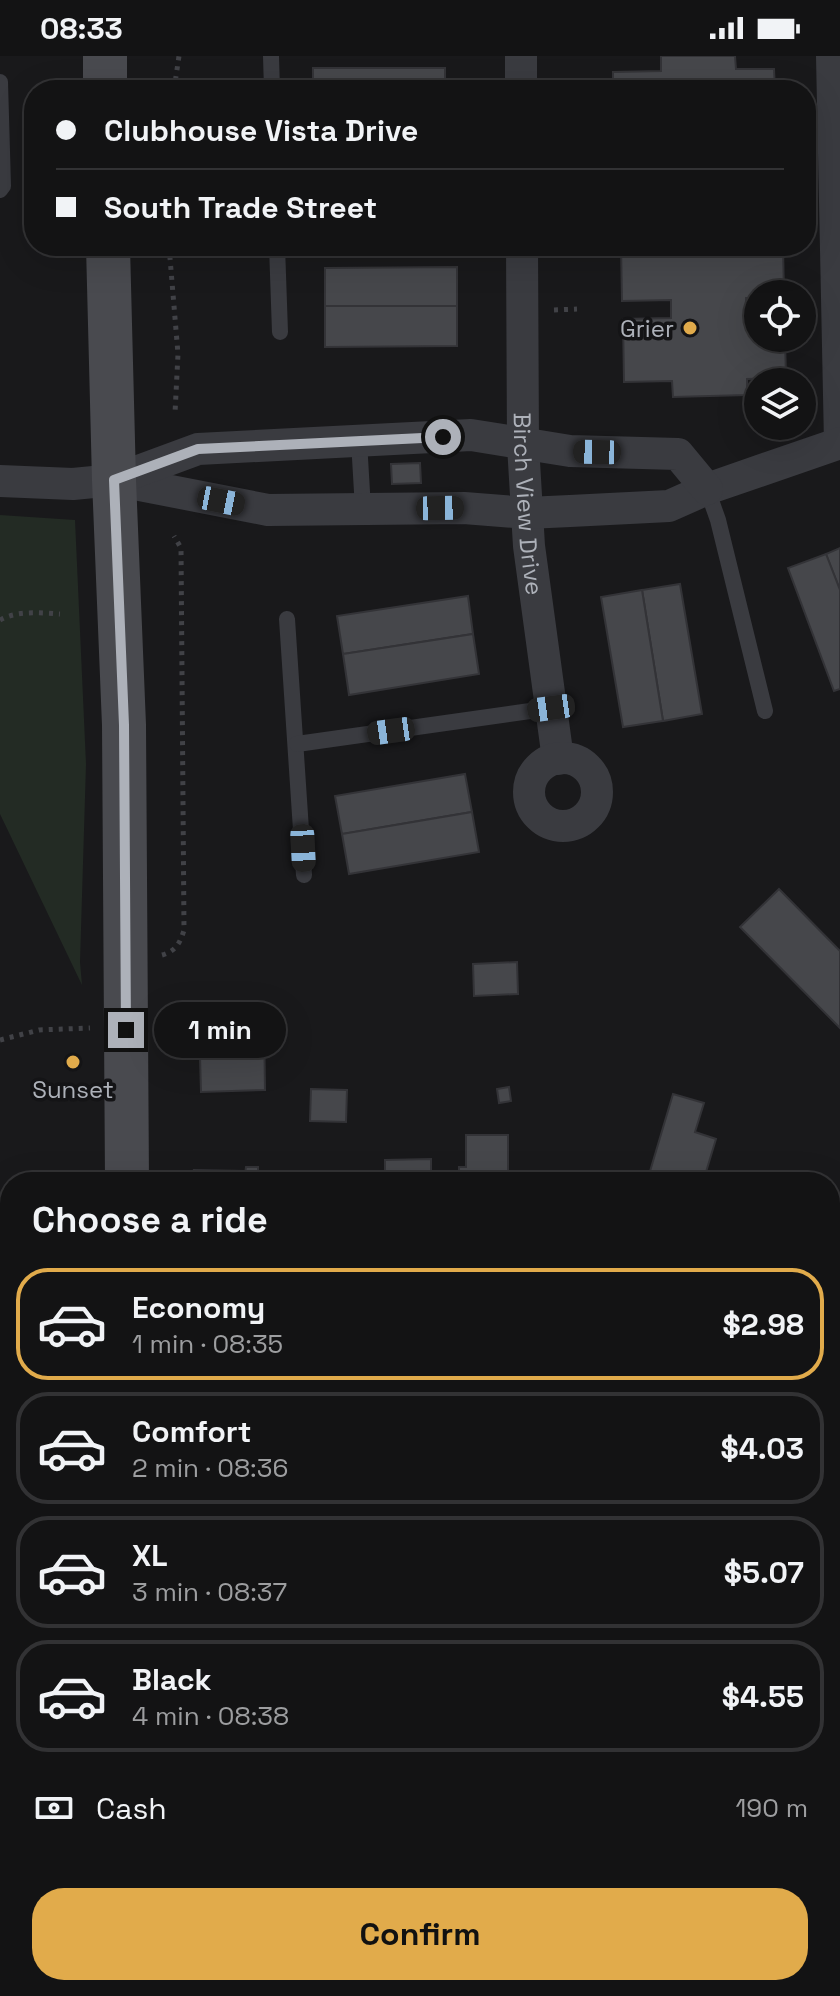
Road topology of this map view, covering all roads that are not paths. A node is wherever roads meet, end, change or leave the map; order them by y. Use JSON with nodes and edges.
{"nodes":[{"id":1,"x":105,"y":56,"type":"edge"},
{"id":2,"x":271,"y":56,"type":"edge"},
{"id":3,"x":521,"y":56,"type":"edge"},
{"id":4,"x":832,"y":56,"type":"edge"},
{"id":5,"x":105,"y":80,"type":"edge"},
{"id":6,"x":272,"y":80,"type":"edge"},
{"id":7,"x":521,"y":80,"type":"edge"},
{"id":8,"x":0,"y":82,"type":"edge"},
{"id":9,"x":0,"y":109,"type":"edge"},
{"id":10,"x":0,"y":190,"type":"edge"},
{"id":11,"x":837,"y":216,"type":"edge"},
{"id":12,"x":108,"y":256,"type":"edge"},
{"id":13,"x":277,"y":256,"type":"edge"},
{"id":14,"x":522,"y":256,"type":"edge"},
{"id":15,"x":280,"y":332,"type":"dead end"},
{"id":16,"x":359,"y":441,"type":"junction"},
{"id":17,"x":840,"y":443,"type":"edge"},
{"id":18,"x":523,"y":445,"type":"junction"},
{"id":19,"x":114,"y":480,"type":"junction"},
{"id":20,"x":0,"y":481,"type":"edge"},
{"id":21,"x":707,"y":489,"type":"junction"},
{"id":22,"x":363,"y":509,"type":"junction"},
{"id":23,"x":527,"y":513,"type":"junction"},
{"id":24,"x":287,"y":619,"type":"dead end"},
{"id":25,"x":551,"y":708,"type":"junction"},
{"id":26,"x":765,"y":711,"type":"dead end"},
{"id":27,"x":297,"y":744,"type":"junction"},
{"id":28,"x":558,"y":759,"type":"dead end"},
{"id":29,"x":304,"y":875,"type":"dead end"},
{"id":30,"x":127,"y":1172,"type":"edge"}],
"edges":[{"from":1,"to":5,"type":"main road"},
{"from":2,"to":6,"type":"lane"},
{"from":3,"to":7,"type":"street"},
{"from":4,"to":11,"type":"street"},
{"from":8,"to":9,"type":"lane"},
{"from":9,"to":10,"type":"lane"},
{"from":11,"to":17,"type":"street"},
{"from":12,"to":19,"type":"main road"},
{"from":13,"to":15,"type":"lane"},
{"from":14,"to":18,"type":"street","name":"Birch View Drive"},
{"from":16,"to":18,"type":"street"},
{"from":16,"to":19,"type":"street"},
{"from":16,"to":22,"type":"lane"},
{"from":17,"to":21,"type":"street"},
{"from":18,"to":21,"type":"street"},
{"from":18,"to":23,"type":"street","name":"Birch View Drive"},
{"from":19,"to":20,"type":"street"},
{"from":19,"to":22,"type":"street"},
{"from":19,"to":30,"type":"main road"},
{"from":21,"to":23,"type":"street"},
{"from":21,"to":26,"type":"lane"},
{"from":22,"to":23,"type":"street"},
{"from":23,"to":25,"type":"street","name":"Birch View Drive"},
{"from":24,"to":27,"type":"lane"},
{"from":25,"to":27,"type":"lane"},
{"from":25,"to":28,"type":"street","name":"Birch View Drive"},
{"from":27,"to":29,"type":"lane"}]}
